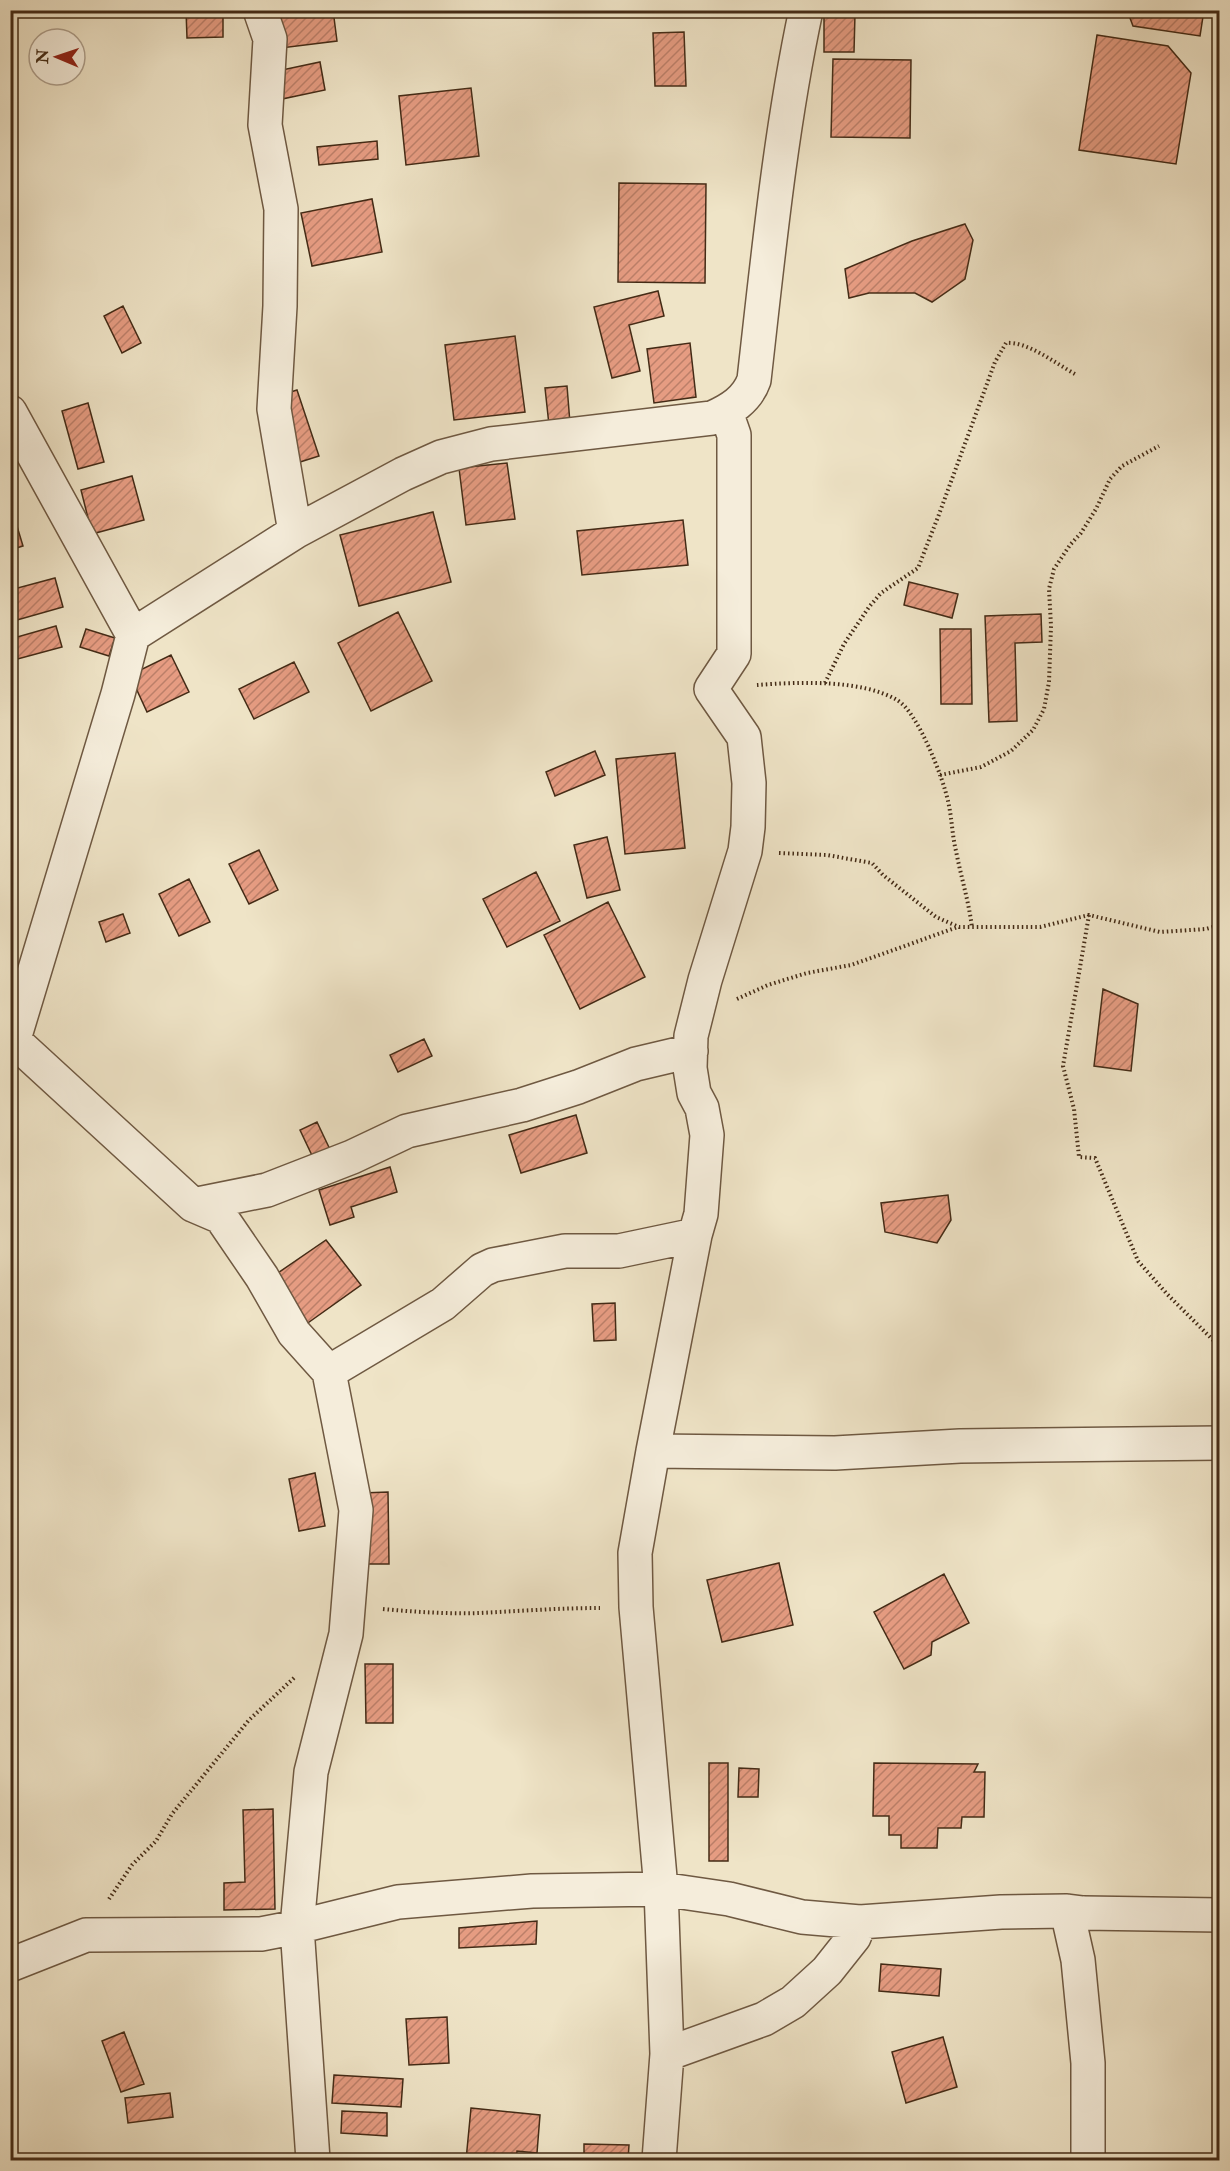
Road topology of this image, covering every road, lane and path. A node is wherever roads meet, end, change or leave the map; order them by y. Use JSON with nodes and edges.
{"nodes":[{"id":1,"x":260,"y":10,"type":"edge"},
{"id":2,"x":806,"y":10,"type":"edge"},
{"id":3,"x":1075,"y":374,"type":"dead end"},
{"id":4,"x":10,"y":412,"type":"edge"},
{"id":5,"x":726,"y":412,"type":"junction"},
{"id":6,"x":1159,"y":446,"type":"dead end"},
{"id":7,"x":295,"y":532,"type":"junction"},
{"id":8,"x":133,"y":635,"type":"junction"},
{"id":9,"x":825,"y":683,"type":"junction"},
{"id":10,"x":711,"y":689,"type":"junction"},
{"id":11,"x":939,"y":775,"type":"junction"},
{"id":12,"x":746,"y":851,"type":"junction"},
{"id":13,"x":1089,"y":915,"type":"junction"},
{"id":14,"x":1220,"y":925,"type":"edge"},
{"id":15,"x":959,"y":927,"type":"junction"},
{"id":16,"x":972,"y":928,"type":"junction"},
{"id":17,"x":696,"y":1017,"type":"junction"},
{"id":18,"x":12,"y":1038,"type":"edge"},
{"id":19,"x":691,"y":1051,"type":"junction"},
{"id":20,"x":193,"y":1205,"type":"junction"},
{"id":21,"x":695,"y":1235,"type":"junction"},
{"id":22,"x":1220,"y":1343,"type":"edge"},
{"id":23,"x":329,"y":1372,"type":"junction"},
{"id":24,"x":1220,"y":1443,"type":"edge"},
{"id":25,"x":653,"y":1451,"type":"junction"},
{"id":26,"x":350,"y":1606,"type":"junction"},
{"id":27,"x":636,"y":1607,"type":"junction"},
{"id":28,"x":302,"y":1672,"type":"dead end"},
{"id":29,"x":661,"y":1889,"type":"junction"},
{"id":30,"x":1067,"y":1911,"type":"junction"},
{"id":31,"x":1220,"y":1915,"type":"edge"},
{"id":32,"x":860,"y":1922,"type":"junction"},
{"id":33,"x":297,"y":1927,"type":"junction"},
{"id":34,"x":86,"y":1935,"type":"junction"},
{"id":35,"x":10,"y":1965,"type":"edge"},
{"id":36,"x":667,"y":2054,"type":"junction"},
{"id":37,"x":313,"y":2160,"type":"edge"},
{"id":38,"x":658,"y":2160,"type":"edge"},
{"id":39,"x":1088,"y":2160,"type":"edge"}],
"edges":[{"from":1,"to":7,"type":"street"},
{"from":2,"to":5,"type":"street"},
{"from":3,"to":9,"type":"path"},
{"from":4,"to":8,"type":"street"},
{"from":5,"to":7,"type":"street"},
{"from":5,"to":10,"type":"street"},
{"from":6,"to":11,"type":"path"},
{"from":7,"to":8,"type":"street"},
{"from":8,"to":18,"type":"street"},
{"from":9,"to":10,"type":"path"},
{"from":9,"to":11,"type":"path"},
{"from":10,"to":12,"type":"street"},
{"from":11,"to":16,"type":"path"},
{"from":12,"to":15,"type":"path"},
{"from":12,"to":17,"type":"street"},
{"from":13,"to":14,"type":"path"},
{"from":13,"to":16,"type":"path"},
{"from":13,"to":22,"type":"path"},
{"from":15,"to":16,"type":"path"},
{"from":15,"to":17,"type":"path"},
{"from":17,"to":19,"type":"street"},
{"from":18,"to":20,"type":"street"},
{"from":19,"to":20,"type":"street"},
{"from":19,"to":21,"type":"street"},
{"from":20,"to":23,"type":"street"},
{"from":21,"to":23,"type":"street"},
{"from":21,"to":25,"type":"street"},
{"from":23,"to":26,"type":"street"},
{"from":24,"to":25,"type":"street"},
{"from":25,"to":27,"type":"street"},
{"from":26,"to":27,"type":"path"},
{"from":26,"to":33,"type":"street"},
{"from":27,"to":29,"type":"street"},
{"from":28,"to":34,"type":"path"},
{"from":29,"to":32,"type":"street"},
{"from":29,"to":33,"type":"street"},
{"from":29,"to":36,"type":"street"},
{"from":30,"to":31,"type":"street"},
{"from":30,"to":32,"type":"street"},
{"from":30,"to":39,"type":"street"},
{"from":32,"to":36,"type":"street"},
{"from":33,"to":34,"type":"street"},
{"from":33,"to":37,"type":"street"},
{"from":34,"to":35,"type":"street"},
{"from":36,"to":38,"type":"street"}]}
